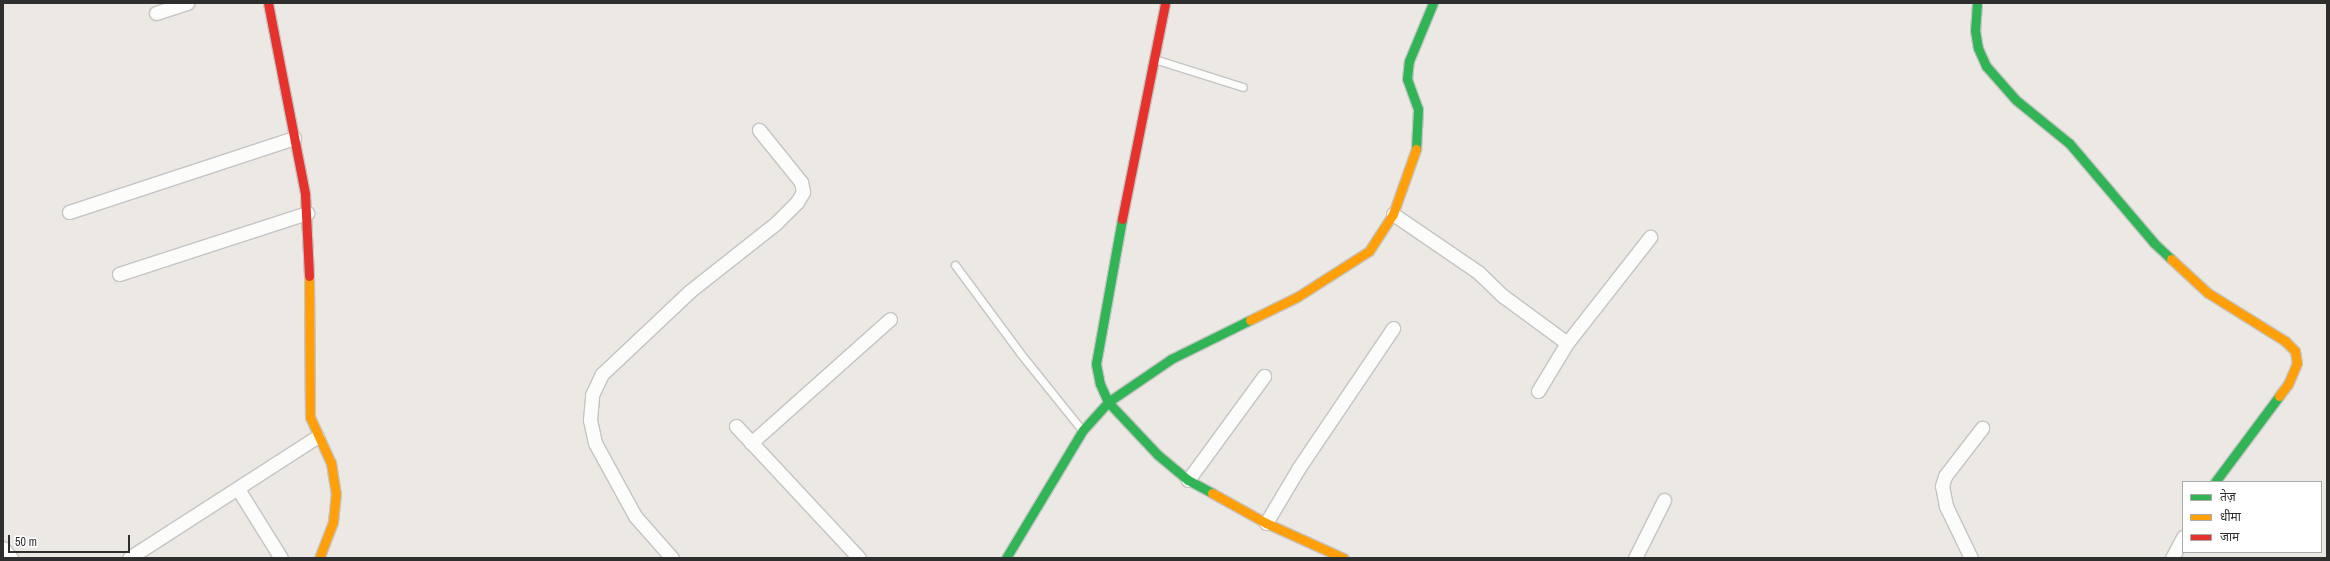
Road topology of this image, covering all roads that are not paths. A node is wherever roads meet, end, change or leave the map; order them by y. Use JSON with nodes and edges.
{"nodes":[{"id":1,"x":187,"y":3,"type":"edge"},
{"id":2,"x":268,"y":3,"type":"edge"},
{"id":3,"x":1165,"y":3,"type":"edge"},
{"id":4,"x":1433,"y":3,"type":"edge"},
{"id":5,"x":1977,"y":3,"type":"edge"},
{"id":6,"x":156,"y":13,"type":"dead end"},
{"id":7,"x":1154,"y":59,"type":"junction"},
{"id":8,"x":1243,"y":87,"type":"dead end"},
{"id":9,"x":759,"y":130,"type":"dead end"},
{"id":10,"x":294,"y":138,"type":"junction"},
{"id":11,"x":69,"y":212,"type":"dead end"},
{"id":12,"x":307,"y":213,"type":"junction"},
{"id":13,"x":1393,"y":214,"type":"junction"},
{"id":14,"x":1650,"y":237,"type":"dead end"},
{"id":15,"x":955,"y":265,"type":"dead end"},
{"id":16,"x":119,"y":274,"type":"dead end"},
{"id":17,"x":890,"y":319,"type":"dead end"},
{"id":18,"x":1393,"y":328,"type":"dead end"},
{"id":19,"x":1567,"y":342,"type":"junction"},
{"id":20,"x":1264,"y":376,"type":"dead end"},
{"id":21,"x":1538,"y":391,"type":"dead end"},
{"id":22,"x":1108,"y":402,"type":"junction"},
{"id":23,"x":736,"y":426,"type":"dead end"},
{"id":24,"x":1982,"y":428,"type":"dead end"},
{"id":25,"x":1082,"y":430,"type":"junction"},
{"id":26,"x":317,"y":437,"type":"junction"},
{"id":27,"x":751,"y":443,"type":"junction"},
{"id":28,"x":1188,"y":480,"type":"junction"},
{"id":29,"x":2216,"y":481,"type":"edge"},
{"id":30,"x":238,"y":489,"type":"junction"},
{"id":31,"x":1664,"y":500,"type":"dead end"},
{"id":32,"x":1266,"y":523,"type":"junction"},
{"id":33,"x":2182,"y":539,"type":"edge"},
{"id":34,"x":3,"y":548,"type":"edge"},
{"id":35,"x":11,"y":558,"type":"edge"},
{"id":36,"x":130,"y":558,"type":"edge"},
{"id":37,"x":281,"y":558,"type":"edge"},
{"id":38,"x":320,"y":558,"type":"edge"},
{"id":39,"x":672,"y":558,"type":"edge"},
{"id":40,"x":859,"y":558,"type":"edge"},
{"id":41,"x":1006,"y":558,"type":"edge"},
{"id":42,"x":1343,"y":558,"type":"edge"},
{"id":43,"x":1635,"y":558,"type":"edge"},
{"id":44,"x":1971,"y":558,"type":"edge"},
{"id":45,"x":2172,"y":558,"type":"edge"}],
"edges":[{"from":1,"to":6,"type":"street"},
{"from":2,"to":10,"type":"street"},
{"from":3,"to":7,"type":"street"},
{"from":4,"to":13,"type":"street"},
{"from":5,"to":29,"type":"street"},
{"from":7,"to":8,"type":"lane"},
{"from":7,"to":22,"type":"street"},
{"from":9,"to":39,"type":"street"},
{"from":10,"to":11,"type":"street"},
{"from":10,"to":12,"type":"street"},
{"from":12,"to":16,"type":"street"},
{"from":12,"to":26,"type":"street"},
{"from":13,"to":19,"type":"street"},
{"from":13,"to":22,"type":"street"},
{"from":14,"to":19,"type":"street"},
{"from":15,"to":25,"type":"lane"},
{"from":17,"to":27,"type":"street"},
{"from":18,"to":32,"type":"street"},
{"from":19,"to":21,"type":"street"},
{"from":20,"to":28,"type":"street"},
{"from":22,"to":25,"type":"street"},
{"from":22,"to":28,"type":"street"},
{"from":23,"to":27,"type":"street"},
{"from":24,"to":44,"type":"street"},
{"from":25,"to":41,"type":"street"},
{"from":26,"to":30,"type":"street"},
{"from":26,"to":38,"type":"street"},
{"from":27,"to":40,"type":"street"},
{"from":28,"to":32,"type":"street"},
{"from":30,"to":36,"type":"street"},
{"from":30,"to":37,"type":"street"},
{"from":31,"to":43,"type":"street"},
{"from":32,"to":42,"type":"street"},
{"from":33,"to":45,"type":"street"},
{"from":34,"to":35,"type":"street"}]}
